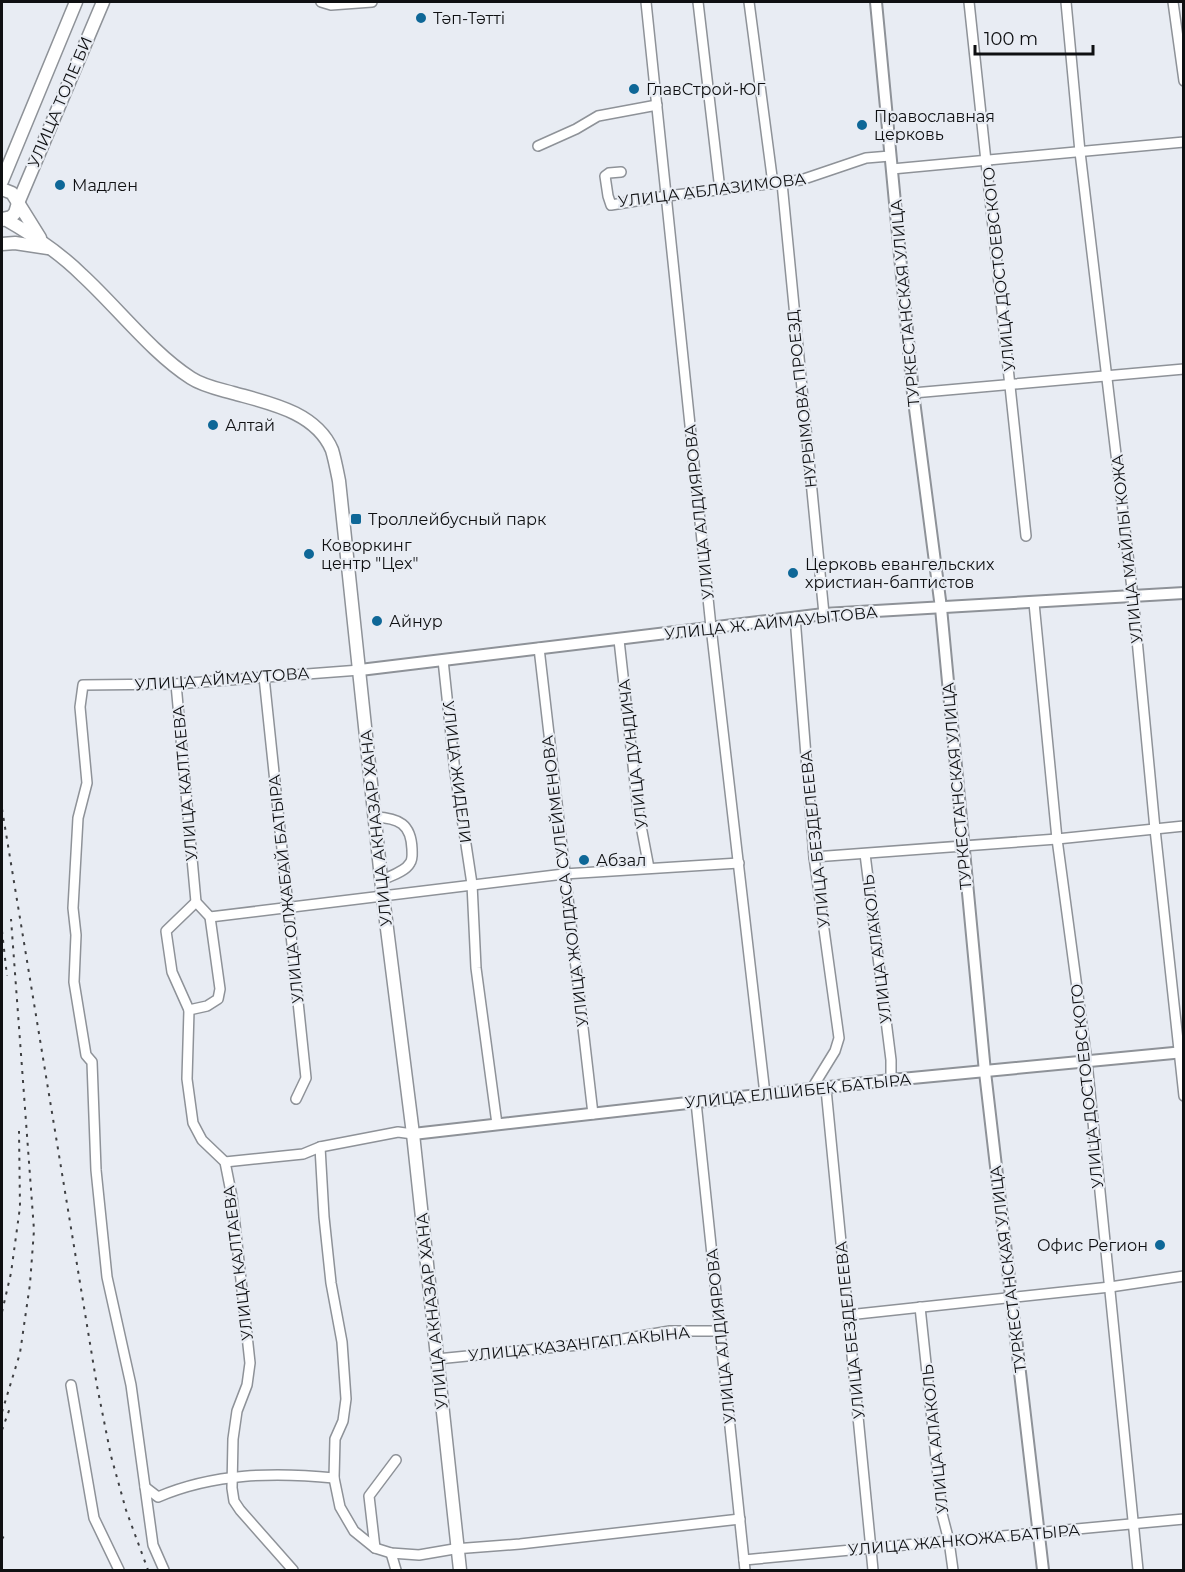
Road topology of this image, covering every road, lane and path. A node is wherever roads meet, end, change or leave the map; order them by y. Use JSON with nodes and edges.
{"nodes":[{"id":1,"x":76,"y":2,"type":"edge"},
{"id":2,"x":103,"y":2,"type":"edge"},
{"id":3,"x":321,"y":2,"type":"edge"},
{"id":4,"x":372,"y":2,"type":"edge"},
{"id":5,"x":646,"y":2,"type":"edge"},
{"id":6,"x":698,"y":2,"type":"edge"},
{"id":7,"x":748,"y":2,"type":"edge"},
{"id":8,"x":876,"y":2,"type":"edge"},
{"id":9,"x":969,"y":2,"type":"edge"},
{"id":10,"x":1066,"y":2,"type":"edge"},
{"id":11,"x":1173,"y":2,"type":"edge"},
{"id":12,"x":1184,"y":81,"type":"edge"},
{"id":13,"x":657,"y":105,"type":"junction"},
{"id":14,"x":1184,"y":142,"type":"edge"},
{"id":15,"x":538,"y":146,"type":"dead end"},
{"id":16,"x":1080,"y":152,"type":"junction"},
{"id":17,"x":890,"y":156,"type":"junction"},
{"id":18,"x":987,"y":161,"type":"junction"},
{"id":19,"x":892,"y":169,"type":"junction"},
{"id":20,"x":621,"y":172,"type":"dead end"},
{"id":21,"x":2,"y":181,"type":"edge"},
{"id":22,"x":777,"y":183,"type":"junction"},
{"id":23,"x":2,"y":189,"type":"edge"},
{"id":24,"x":720,"y":190,"type":"junction"},
{"id":25,"x":667,"y":196,"type":"junction"},
{"id":26,"x":18,"y":203,"type":"junction"},
{"id":27,"x":3,"y":219,"type":"edge"},
{"id":28,"x":42,"y":240,"type":"junction"},
{"id":29,"x":2,"y":244,"type":"edge"},
{"id":30,"x":52,"y":249,"type":"junction"},
{"id":31,"x":1184,"y":369,"type":"edge"},
{"id":32,"x":1107,"y":376,"type":"junction"},
{"id":33,"x":1011,"y":384,"type":"junction"},
{"id":34,"x":913,"y":393,"type":"junction"},
{"id":35,"x":1026,"y":536,"type":"dead end"},
{"id":36,"x":1184,"y":593,"type":"edge"},
{"id":37,"x":1133,"y":597,"type":"junction"},
{"id":38,"x":1034,"y":603,"type":"junction"},
{"id":39,"x":941,"y":608,"type":"junction"},
{"id":40,"x":824,"y":614,"type":"junction"},
{"id":41,"x":795,"y":617,"type":"junction"},
{"id":42,"x":711,"y":627,"type":"junction"},
{"id":43,"x":619,"y":640,"type":"junction"},
{"id":44,"x":538,"y":648,"type":"junction"},
{"id":45,"x":443,"y":660,"type":"junction"},
{"id":46,"x":360,"y":670,"type":"junction"},
{"id":47,"x":264,"y":677,"type":"junction"},
{"id":48,"x":176,"y":684,"type":"junction"},
{"id":49,"x":375,"y":817,"type":"junction"},
{"id":50,"x":1184,"y":826,"type":"edge"},
{"id":51,"x":1155,"y":829,"type":"junction"},
{"id":52,"x":1057,"y":839,"type":"junction"},
{"id":53,"x":962,"y":846,"type":"junction"},
{"id":54,"x":866,"y":854,"type":"junction"},
{"id":55,"x":814,"y":857,"type":"junction"},
{"id":56,"x":739,"y":863,"type":"junction"},
{"id":57,"x":649,"y":868,"type":"junction"},
{"id":58,"x":564,"y":874,"type":"junction"},
{"id":59,"x":382,"y":880,"type":"junction"},
{"id":60,"x":472,"y":884,"type":"junction"},
{"id":61,"x":383,"y":897,"type":"junction"},
{"id":62,"x":196,"y":902,"type":"junction"},
{"id":63,"x":288,"y":908,"type":"junction"},
{"id":64,"x":210,"y":917,"type":"junction"},
{"id":65,"x":189,"y":1010,"type":"junction"},
{"id":66,"x":1181,"y":1053,"type":"edge"},
{"id":67,"x":1087,"y":1062,"type":"junction"},
{"id":68,"x":985,"y":1072,"type":"junction"},
{"id":69,"x":891,"y":1080,"type":"junction"},
{"id":70,"x":826,"y":1089,"type":"junction"},
{"id":71,"x":811,"y":1090,"type":"junction"},
{"id":72,"x":765,"y":1094,"type":"junction"},
{"id":73,"x":1184,"y":1096,"type":"edge"},
{"id":74,"x":296,"y":1099,"type":"dead end"},
{"id":75,"x":696,"y":1102,"type":"junction"},
{"id":76,"x":593,"y":1114,"type":"junction"},
{"id":77,"x":497,"y":1124,"type":"junction"},
{"id":78,"x":413,"y":1134,"type":"junction"},
{"id":79,"x":320,"y":1147,"type":"junction"},
{"id":80,"x":225,"y":1162,"type":"junction"},
{"id":81,"x":1184,"y":1276,"type":"edge"},
{"id":82,"x":1110,"y":1287,"type":"junction"},
{"id":83,"x":1012,"y":1298,"type":"junction"},
{"id":84,"x":920,"y":1307,"type":"junction"},
{"id":85,"x":848,"y":1315,"type":"junction"},
{"id":86,"x":720,"y":1331,"type":"junction"},
{"id":87,"x":437,"y":1359,"type":"junction"},
{"id":88,"x":71,"y":1385,"type":"dead end"},
{"id":89,"x":396,"y":1460,"type":"dead end"},
{"id":90,"x":233,"y":1477,"type":"junction"},
{"id":91,"x":334,"y":1478,"type":"junction"},
{"id":92,"x":145,"y":1487,"type":"junction"},
{"id":93,"x":740,"y":1520,"type":"junction"},
{"id":94,"x":1184,"y":1520,"type":"edge"},
{"id":95,"x":1133,"y":1524,"type":"junction"},
{"id":96,"x":1039,"y":1534,"type":"junction"},
{"id":97,"x":949,"y":1541,"type":"junction"},
{"id":98,"x":871,"y":1547,"type":"junction"},
{"id":99,"x":375,"y":1548,"type":"junction"},
{"id":100,"x":455,"y":1549,"type":"junction"},
{"id":101,"x":391,"y":1552,"type":"junction"},
{"id":102,"x":744,"y":1560,"type":"junction"},
{"id":103,"x":119,"y":1570,"type":"edge"},
{"id":104,"x":164,"y":1570,"type":"edge"},
{"id":105,"x":293,"y":1570,"type":"edge"},
{"id":106,"x":396,"y":1570,"type":"edge"},
{"id":107,"x":460,"y":1570,"type":"edge"},
{"id":108,"x":745,"y":1570,"type":"edge"},
{"id":109,"x":873,"y":1570,"type":"edge"},
{"id":110,"x":952,"y":1570,"type":"edge"},
{"id":111,"x":1043,"y":1570,"type":"edge"},
{"id":112,"x":1138,"y":1570,"type":"edge"}],
"edges":[{"from":1,"to":21,"type":"main road","name":"УЛИЦА ТОЛЕ БИ"},
{"from":2,"to":26,"type":"main road","name":"УЛИЦА ТОЛЕ БИ"},
{"from":3,"to":4,"type":"street"},
{"from":5,"to":13,"type":"street","name":"УЛИЦА АЛДИЯРОВА"},
{"from":6,"to":24,"type":"street"},
{"from":7,"to":22,"type":"street","name":"НУРЫМОВА ПРОЕЗД"},
{"from":8,"to":17,"type":"street","name":"ТУРКЕСТАНСКАЯ УЛИЦА"},
{"from":9,"to":18,"type":"street","name":"УЛИЦА ДОСТОЕВСКОГО"},
{"from":10,"to":16,"type":"street","name":"УЛИЦА МАЙЛЫ КОЖА"},
{"from":11,"to":12,"type":"street"},
{"from":13,"to":15,"type":"street"},
{"from":13,"to":25,"type":"street","name":"УЛИЦА АЛДИЯРОВА"},
{"from":14,"to":16,"type":"street"},
{"from":16,"to":18,"type":"street"},
{"from":16,"to":32,"type":"street","name":"УЛИЦА МАЙЛЫ КОЖА"},
{"from":17,"to":19,"type":"street","name":"ТУРКЕСТАНСКАЯ УЛИЦА"},
{"from":17,"to":22,"type":"street","name":"УЛИЦА АБЛАЗИМОВА"},
{"from":18,"to":19,"type":"street"},
{"from":18,"to":33,"type":"street","name":"УЛИЦА ДОСТОЕВСКОГО"},
{"from":19,"to":34,"type":"street","name":"ТУРКЕСТАНСКАЯ УЛИЦА"},
{"from":20,"to":25,"type":"street","name":"УЛИЦА АБЛАЗИМОВА"},
{"from":22,"to":24,"type":"street","name":"УЛИЦА АБЛАЗИМОВА"},
{"from":22,"to":40,"type":"street","name":"НУРЫМОВА ПРОЕЗД"},
{"from":23,"to":26,"type":"main road","name":"УЛИЦА АКНАЗАР ХАНА"},
{"from":24,"to":25,"type":"street","name":"УЛИЦА АБЛАЗИМОВА"},
{"from":25,"to":42,"type":"street","name":"УЛИЦА АЛДИЯРОВА"},
{"from":26,"to":27,"type":"main road","name":"УЛИЦА ТОЛЕ БИ"},
{"from":26,"to":28,"type":"main road","name":"УЛИЦА АКНАЗАР ХАНА"},
{"from":27,"to":28,"type":"main road","name":"УЛИЦА АКНАЗАР ХАНА"},
{"from":28,"to":30,"type":"main road","name":"УЛИЦА АКНАЗАР ХАНА"},
{"from":29,"to":30,"type":"main road"},
{"from":30,"to":46,"type":"main road","name":"УЛИЦА АКНАЗАР ХАНА"},
{"from":31,"to":32,"type":"street"},
{"from":32,"to":33,"type":"street"},
{"from":32,"to":37,"type":"street","name":"УЛИЦА МАЙЛЫ КОЖА"},
{"from":33,"to":34,"type":"street"},
{"from":33,"to":35,"type":"street","name":"УЛИЦА ДОСТОЕВСКОГО"},
{"from":34,"to":39,"type":"street","name":"ТУРКЕСТАНСКАЯ УЛИЦА"},
{"from":36,"to":37,"type":"street","name":"УЛИЦА Ж. АЙМАУЫТОВА"},
{"from":37,"to":38,"type":"street","name":"УЛИЦА Ж. АЙМАУЫТОВА"},
{"from":37,"to":51,"type":"street","name":"УЛИЦА МАЙЛЫ КОЖА"},
{"from":38,"to":39,"type":"street","name":"УЛИЦА Ж. АЙМАУЫТОВА"},
{"from":38,"to":52,"type":"street","name":"УЛИЦА ДОСТОЕВСКОГО"},
{"from":39,"to":40,"type":"street","name":"УЛИЦА Ж. АЙМАУЫТОВА"},
{"from":39,"to":53,"type":"street","name":"ТУРКЕСТАНСКАЯ УЛИЦА"},
{"from":40,"to":41,"type":"street","name":"УЛИЦА Ж. АЙМАУЫТОВА"},
{"from":41,"to":42,"type":"street","name":"УЛИЦА Ж. АЙМАУЫТОВА"},
{"from":41,"to":55,"type":"street","name":"УЛИЦА БЕЗДЕЛЕЕВА"},
{"from":42,"to":43,"type":"street","name":"УЛИЦА Ж. АЙМАУЫТОВА"},
{"from":42,"to":56,"type":"street","name":"УЛИЦА АЛДИЯРОВА"},
{"from":43,"to":44,"type":"street","name":"УЛИЦА Ж. АЙМАУЫТОВА"},
{"from":43,"to":57,"type":"street","name":"УЛИЦА ДУНДИЧА"},
{"from":44,"to":45,"type":"street","name":"УЛИЦА Ж. АЙМАУЫТОВА"},
{"from":44,"to":58,"type":"street","name":"УЛИЦА ЖОЛДАСА СУЛЕЙМЕНОВА"},
{"from":45,"to":46,"type":"street","name":"УЛИЦА Ж. АЙМАУЫТОВА"},
{"from":45,"to":60,"type":"street","name":"УЛИЦА ЖИДЕЛИ"},
{"from":46,"to":47,"type":"street","name":"УЛИЦА АЙМАУТОВА"},
{"from":46,"to":49,"type":"main road","name":"УЛИЦА АКНАЗАР ХАНА"},
{"from":47,"to":48,"type":"street","name":"УЛИЦА АЙМАУТОВА"},
{"from":47,"to":63,"type":"street","name":"УЛИЦА ОЛЖАБАЙ БАТЫРА"},
{"from":48,"to":62,"type":"street","name":"УЛИЦА КАЛТАЕВА"},
{"from":48,"to":92,"type":"street","name":"УЛИЦА АЙМАУТОВА"},
{"from":49,"to":59,"type":"main road","name":"УЛИЦА АКНАЗАР ХАНА"},
{"from":49,"to":59,"type":"street"},
{"from":50,"to":51,"type":"street"},
{"from":51,"to":52,"type":"street"},
{"from":51,"to":66,"type":"street","name":"УЛИЦА МАЙЛЫ КОЖА"},
{"from":52,"to":53,"type":"street"},
{"from":52,"to":67,"type":"street","name":"УЛИЦА ДОСТОЕВСКОГО"},
{"from":53,"to":54,"type":"street"},
{"from":53,"to":68,"type":"street","name":"ТУРКЕСТАНСКАЯ УЛИЦА"},
{"from":54,"to":55,"type":"street"},
{"from":54,"to":69,"type":"street","name":"УЛИЦА АЛАКОЛЬ"},
{"from":55,"to":71,"type":"street","name":"УЛИЦА БЕЗДЕЛЕЕВА"},
{"from":56,"to":57,"type":"street"},
{"from":56,"to":72,"type":"street","name":"УЛИЦА АЛДИЯРОВА"},
{"from":57,"to":58,"type":"street"},
{"from":58,"to":60,"type":"street"},
{"from":58,"to":76,"type":"street","name":"УЛИЦА ЖОЛДАСА СУЛЕЙМЕНОВА"},
{"from":59,"to":61,"type":"main road","name":"УЛИЦА АКНАЗАР ХАНА"},
{"from":60,"to":61,"type":"street"},
{"from":60,"to":77,"type":"street","name":"УЛИЦА ЖИДЕЛИ"},
{"from":61,"to":63,"type":"street"},
{"from":61,"to":78,"type":"main road","name":"УЛИЦА АКНАЗАР ХАНА"},
{"from":62,"to":64,"type":"street"},
{"from":62,"to":65,"type":"street"},
{"from":63,"to":64,"type":"street"},
{"from":63,"to":74,"type":"street","name":"УЛИЦА ОЛЖАБАЙ БАТЫРА"},
{"from":64,"to":65,"type":"street"},
{"from":65,"to":80,"type":"street","name":"УЛИЦА КАЛТАЕВА"},
{"from":66,"to":67,"type":"street","name":"УЛИЦА ЕЛШИБЕК БАТЫРА"},
{"from":66,"to":73,"type":"street","name":"УЛИЦА МАЙЛЫ КОЖА"},
{"from":67,"to":68,"type":"street","name":"УЛИЦА ЕЛШИБЕК БАТЫРА"},
{"from":67,"to":82,"type":"street","name":"УЛИЦА ДОСТОЕВСКОГО"},
{"from":68,"to":69,"type":"street","name":"УЛИЦА ЕЛШИБЕК БАТЫРА"},
{"from":68,"to":83,"type":"street","name":"ТУРКЕСТАНСКАЯ УЛИЦА"},
{"from":69,"to":70,"type":"street","name":"УЛИЦА ЕЛШИБЕК БАТЫРА"},
{"from":70,"to":71,"type":"street","name":"УЛИЦА ЕЛШИБЕК БАТЫРА"},
{"from":70,"to":85,"type":"street","name":"УЛИЦА БЕЗДЕЛЕЕВА"},
{"from":71,"to":72,"type":"street","name":"УЛИЦА ЕЛШИБЕК БАТЫРА"},
{"from":72,"to":75,"type":"street","name":"УЛИЦА ЕЛШИБЕК БАТЫРА"},
{"from":75,"to":76,"type":"street","name":"УЛИЦА ЕЛШИБЕК БАТЫРА"},
{"from":75,"to":86,"type":"street","name":"УЛИЦА АЛДИЯРОВА"},
{"from":76,"to":77,"type":"street","name":"УЛИЦА ЕЛШИБЕК БАТЫРА"},
{"from":77,"to":78,"type":"street","name":"УЛИЦА ЕЛШИБЕК БАТЫРА"},
{"from":78,"to":79,"type":"street"},
{"from":78,"to":87,"type":"main road","name":"УЛИЦА АКНАЗАР ХАНА"},
{"from":79,"to":80,"type":"street"},
{"from":79,"to":91,"type":"street"},
{"from":80,"to":90,"type":"street","name":"УЛИЦА КАЛТАЕВА"},
{"from":81,"to":82,"type":"street"},
{"from":82,"to":83,"type":"street"},
{"from":82,"to":95,"type":"street","name":"УЛИЦА ДОСТОЕВСКОГО"},
{"from":83,"to":84,"type":"street"},
{"from":83,"to":96,"type":"street","name":"ТУРКЕСТАНСКАЯ УЛИЦА"},
{"from":84,"to":85,"type":"street"},
{"from":84,"to":97,"type":"street","name":"УЛИЦА АЛАКОЛЬ"},
{"from":85,"to":98,"type":"street","name":"УЛИЦА БЕЗДЕЛЕЕВА"},
{"from":86,"to":87,"type":"street","name":"УЛИЦА КАЗАНГАП АКЫНА"},
{"from":86,"to":93,"type":"street","name":"УЛИЦА АЛДИЯРОВА"},
{"from":87,"to":100,"type":"main road","name":"УЛИЦА АКНАЗАР ХАНА"},
{"from":88,"to":103,"type":"street"},
{"from":89,"to":99,"type":"street"},
{"from":90,"to":91,"type":"street"},
{"from":90,"to":92,"type":"street"},
{"from":90,"to":105,"type":"street","name":"УЛИЦА КАЛТАЕВА"},
{"from":91,"to":99,"type":"street"},
{"from":92,"to":104,"type":"street"},
{"from":93,"to":100,"type":"street"},
{"from":93,"to":102,"type":"street","name":"УЛИЦА АЛДИЯРОВА"},
{"from":94,"to":95,"type":"street","name":"УЛИЦА ЖАНКОЖА БАТЫРА"},
{"from":95,"to":96,"type":"street","name":"УЛИЦА ЖАНКОЖА БАТЫРА"},
{"from":95,"to":112,"type":"street","name":"УЛИЦА ДОСТОЕВСКОГО"},
{"from":96,"to":97,"type":"street","name":"УЛИЦА ЖАНКОЖА БАТЫРА"},
{"from":96,"to":111,"type":"street","name":"ТУРКЕСТАНСКАЯ УЛИЦА"},
{"from":97,"to":98,"type":"street","name":"УЛИЦА ЖАНКОЖА БАТЫРА"},
{"from":97,"to":110,"type":"street","name":"УЛИЦА АЛАКОЛЬ"},
{"from":98,"to":102,"type":"street","name":"УЛИЦА ЖАНКОЖА БАТЫРА"},
{"from":98,"to":109,"type":"street","name":"УЛИЦА БЕЗДЕЛЕЕВА"},
{"from":99,"to":101,"type":"street"},
{"from":100,"to":101,"type":"street"},
{"from":100,"to":107,"type":"main road","name":"УЛИЦА АКНАЗАР ХАНА"},
{"from":101,"to":106,"type":"street"},
{"from":102,"to":108,"type":"street","name":"УЛИЦА АЛДИЯРОВА"}]}
